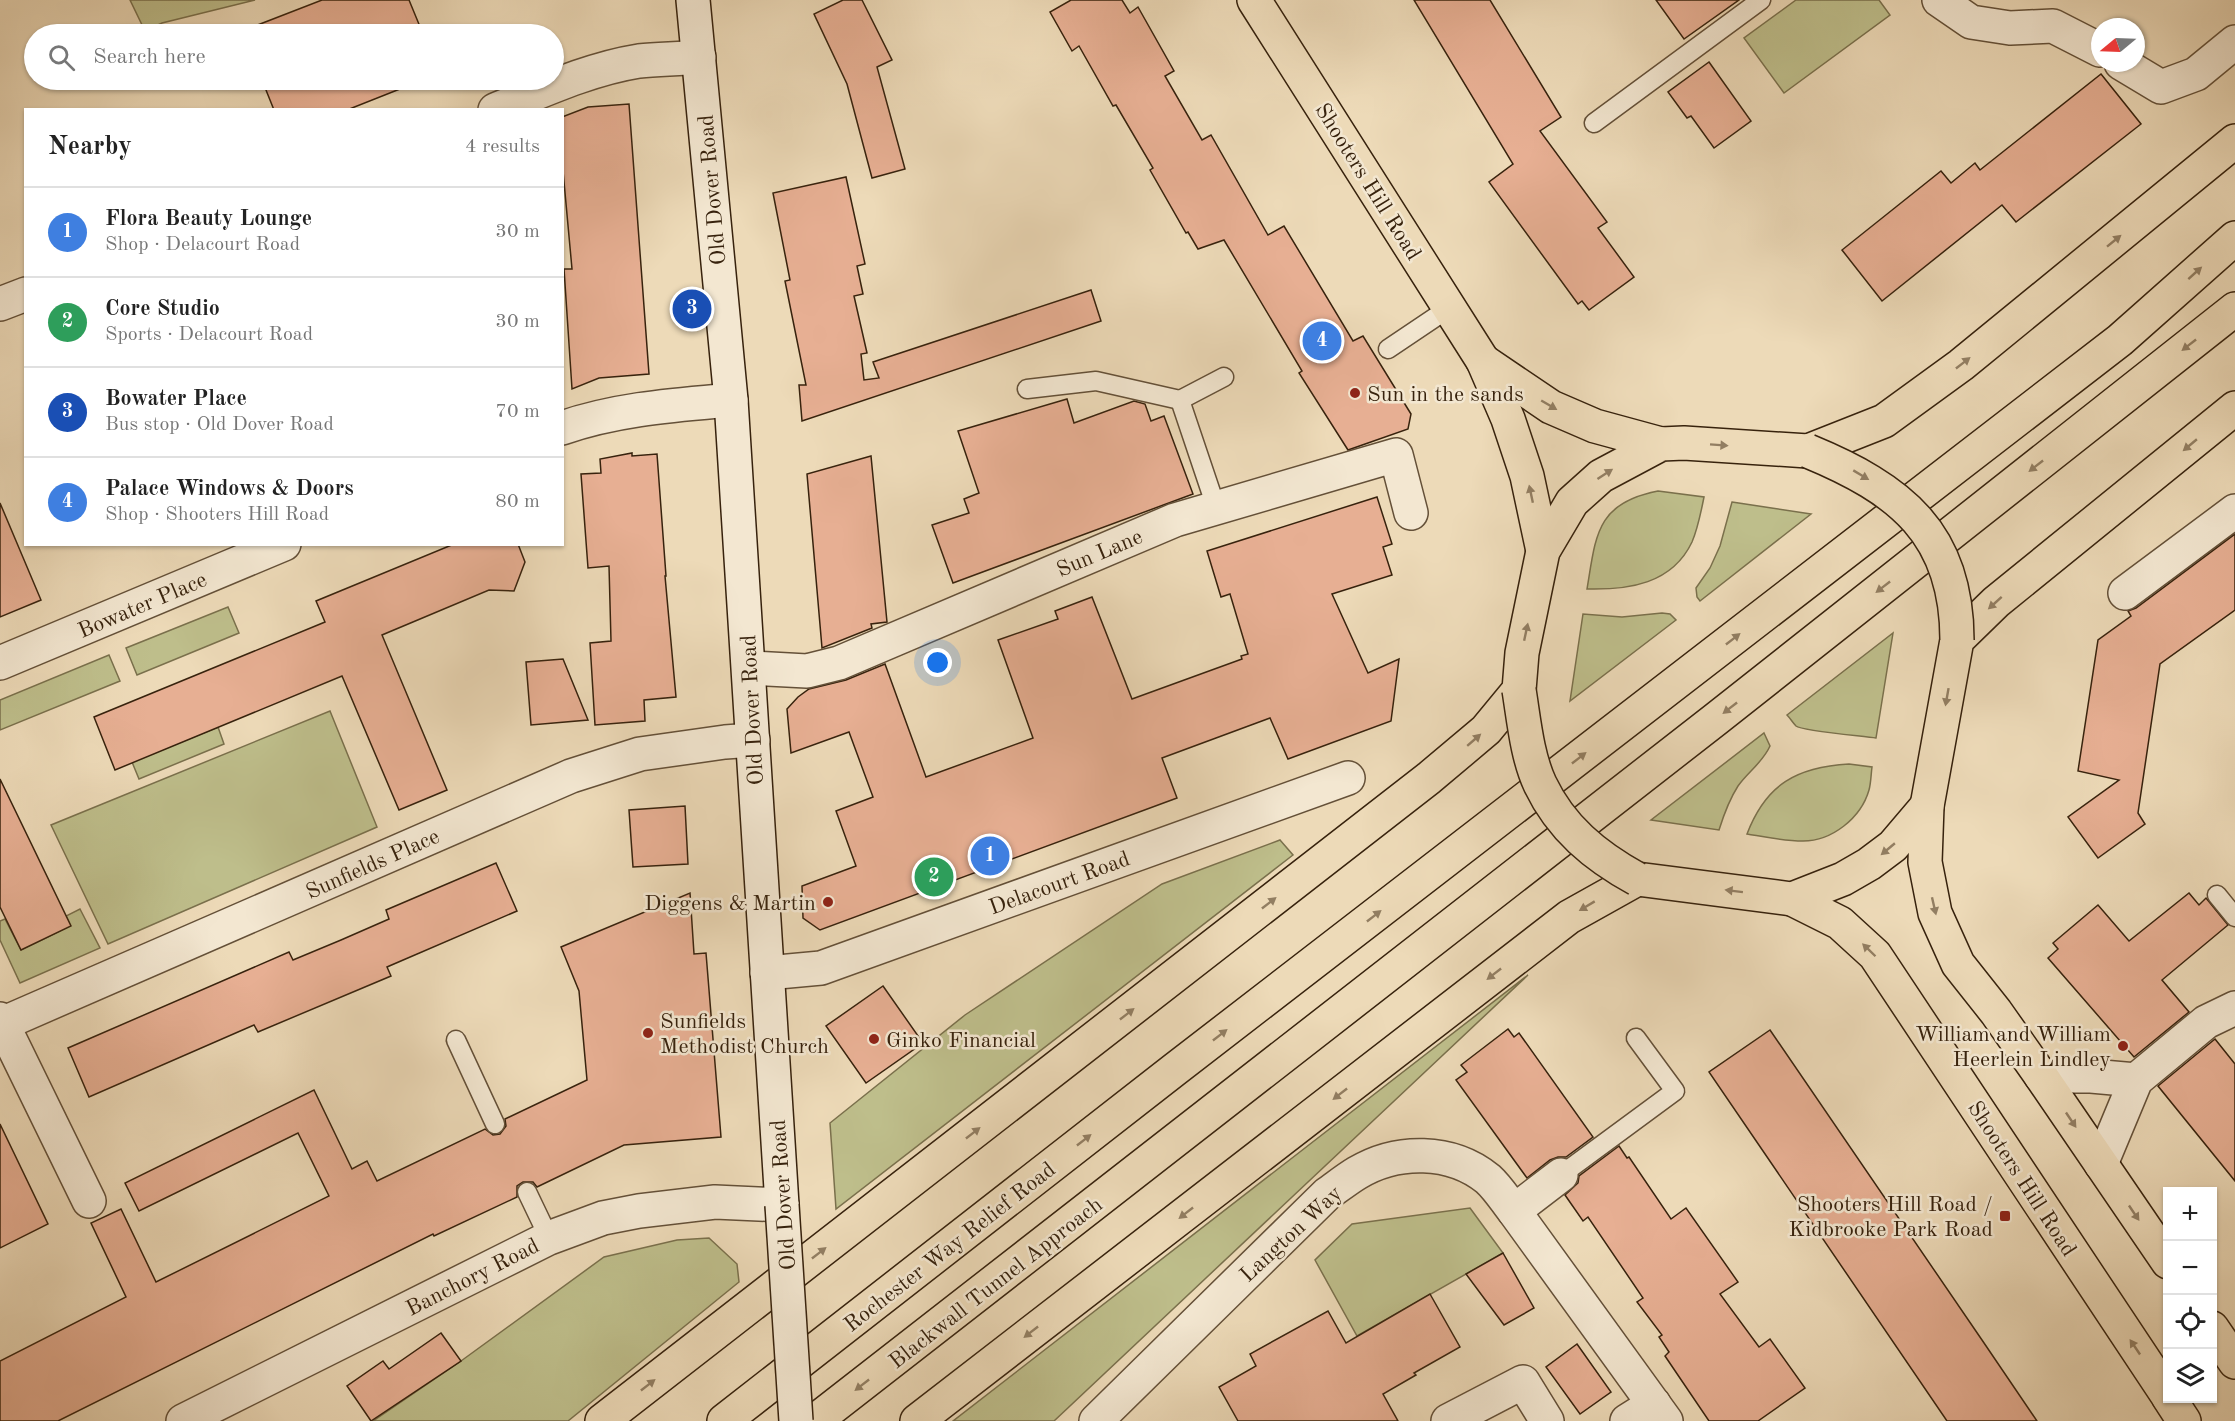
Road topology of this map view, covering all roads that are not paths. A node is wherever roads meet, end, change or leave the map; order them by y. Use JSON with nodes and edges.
{"nodes":[{"id":1,"x":693,"y":0,"type":"edge"},
{"id":2,"x":1254,"y":0,"type":"edge"},
{"id":3,"x":1761,"y":0,"type":"edge"},
{"id":4,"x":1939,"y":0,"type":"edge"},
{"id":5,"x":2235,"y":42,"type":"edge"},
{"id":6,"x":2091,"y":45,"type":"edge"},
{"id":7,"x":699,"y":57,"type":"junction"},
{"id":8,"x":2136,"y":72,"type":"edge"},
{"id":9,"x":564,"y":83,"type":"edge"},
{"id":10,"x":546,"y":90,"type":"edge"},
{"id":11,"x":500,"y":108,"type":"edge"},
{"id":12,"x":1594,"y":123,"type":"dead end"},
{"id":13,"x":2235,"y":141,"type":"edge"},
{"id":14,"x":2235,"y":238,"type":"edge"},
{"id":15,"x":24,"y":295,"type":"edge"},
{"id":16,"x":0,"y":304,"type":"edge"},
{"id":17,"x":1449,"y":308,"type":"junction"},
{"id":18,"x":2235,"y":309,"type":"edge"},
{"id":19,"x":1388,"y":349,"type":"dead end"},
{"id":20,"x":1483,"y":361,"type":"junction"},
{"id":21,"x":1224,"y":377,"type":"dead end"},
{"id":22,"x":1027,"y":389,"type":"dead end"},
{"id":23,"x":731,"y":400,"type":"junction"},
{"id":24,"x":1180,"y":400,"type":"junction"},
{"id":25,"x":2235,"y":408,"type":"edge"},
{"id":26,"x":564,"y":427,"type":"edge"},
{"id":27,"x":1661,"y":444,"type":"junction"},
{"id":28,"x":1808,"y":451,"type":"junction"},
{"id":29,"x":1216,"y":507,"type":"junction"},
{"id":30,"x":2235,"y":511,"type":"edge"},
{"id":31,"x":1411,"y":513,"type":"dead end"},
{"id":32,"x":279,"y":546,"type":"edge"},
{"id":33,"x":1543,"y":551,"type":"junction"},
{"id":34,"x":2125,"y":592,"type":"dead end"},
{"id":35,"x":1957,"y":640,"type":"junction"},
{"id":36,"x":0,"y":663,"type":"edge"},
{"id":37,"x":750,"y":668,"type":"junction"},
{"id":38,"x":1519,"y":690,"type":"junction"},
{"id":39,"x":753,"y":740,"type":"junction"},
{"id":40,"x":1348,"y":778,"type":"dead end"},
{"id":41,"x":1927,"y":806,"type":"junction"},
{"id":42,"x":1637,"y":879,"type":"junction"},
{"id":43,"x":2217,"y":895,"type":"dead end"},
{"id":44,"x":1792,"y":899,"type":"junction"},
{"id":45,"x":2235,"y":917,"type":"edge"},
{"id":46,"x":767,"y":973,"type":"junction"},
{"id":47,"x":2235,"y":1008,"type":"edge"},
{"id":48,"x":1,"y":1021,"type":"edge"},
{"id":49,"x":1636,"y":1038,"type":"dead end"},
{"id":50,"x":456,"y":1040,"type":"dead end"},
{"id":51,"x":2041,"y":1076,"type":"junction"},
{"id":52,"x":2136,"y":1080,"type":"junction"},
{"id":53,"x":495,"y":1124,"type":"dead end"},
{"id":54,"x":2101,"y":1164,"type":"junction"},
{"id":55,"x":1561,"y":1175,"type":"joint"},
{"id":56,"x":527,"y":1192,"type":"dead end"},
{"id":57,"x":89,"y":1201,"type":"dead end"},
{"id":58,"x":782,"y":1205,"type":"junction"},
{"id":59,"x":1514,"y":1212,"type":"junction"},
{"id":60,"x":549,"y":1238,"type":"junction"},
{"id":61,"x":2163,"y":1255,"type":"edge"},
{"id":62,"x":2217,"y":1335,"type":"edge"},
{"id":63,"x":2235,"y":1362,"type":"edge"},
{"id":64,"x":2163,"y":1389,"type":"edge"},
{"id":65,"x":2172,"y":1403,"type":"edge"},
{"id":66,"x":1649,"y":1415,"type":"edge"},
{"id":67,"x":183,"y":1421,"type":"edge"},
{"id":68,"x":602,"y":1421,"type":"edge"},
{"id":69,"x":723,"y":1421,"type":"edge"},
{"id":70,"x":796,"y":1421,"type":"edge"},
{"id":71,"x":815,"y":1421,"type":"edge"},
{"id":72,"x":917,"y":1421,"type":"edge"},
{"id":73,"x":1096,"y":1421,"type":"edge"},
{"id":74,"x":1448,"y":1421,"type":"edge"},
{"id":75,"x":1547,"y":1421,"type":"edge"},
{"id":76,"x":2184,"y":1421,"type":"edge"}],
"edges":[{"from":1,"to":7,"type":"street","name":"Old Dover Road"},
{"from":2,"to":17,"type":"main road","name":"Shooters Hill Road"},
{"from":3,"to":12,"type":"lane"},
{"from":4,"to":6,"type":"street"},
{"from":5,"to":8,"type":"street"},
{"from":7,"to":9,"type":"street"},
{"from":7,"to":23,"type":"street","name":"Old Dover Road"},
{"from":10,"to":11,"type":"street"},
{"from":28,"to":13,"type":"main road","one_way":true},
{"from":69,"to":14,"type":"main road","name":"Rochester Way Relief Road","one_way":true},
{"from":15,"to":16,"type":"street"},
{"from":17,"to":19,"type":"lane"},
{"from":17,"to":20,"type":"main road","name":"Shooters Hill Road"},
{"from":18,"to":71,"type":"main road","name":"Blackwall Tunnel Approach","one_way":true},
{"from":20,"to":27,"type":"main road","name":"Shooters Hill Road","one_way":true},
{"from":33,"to":20,"type":"main road","name":"Shooters Hill Road","one_way":true},
{"from":21,"to":24,"type":"lane"},
{"from":22,"to":24,"type":"lane"},
{"from":23,"to":26,"type":"street"},
{"from":23,"to":37,"type":"street","name":"Old Dover Road"},
{"from":24,"to":29,"type":"lane"},
{"from":25,"to":35,"type":"main road","one_way":true},
{"from":27,"to":28,"type":"main road","one_way":true},
{"from":33,"to":27,"type":"main road","one_way":true},
{"from":28,"to":35,"type":"main road","one_way":true,"bridge":true},
{"from":29,"to":31,"type":"street","name":"Sun Lane"},
{"from":29,"to":37,"type":"street","name":"Sun Lane"},
{"from":30,"to":34,"type":"street"},
{"from":32,"to":36,"type":"street","name":"Bowater Place"},
{"from":38,"to":33,"type":"main road","one_way":true},
{"from":35,"to":41,"type":"main road","one_way":true},
{"from":37,"to":39,"type":"street","name":"Old Dover Road"},
{"from":38,"to":42,"type":"main road","bridge":true},
{"from":68,"to":38,"type":"main road","one_way":true},
{"from":39,"to":46,"type":"street","name":"Old Dover Road"},
{"from":39,"to":48,"type":"street","name":"Sunfields Place"},
{"from":40,"to":46,"type":"street","name":"Delacourt Road"},
{"from":41,"to":44,"type":"main road","one_way":true},
{"from":41,"to":51,"type":"main road","one_way":true},
{"from":44,"to":42,"type":"main road","one_way":true},
{"from":42,"to":72,"type":"main road","one_way":true},
{"from":43,"to":45,"type":"lane"},
{"from":64,"to":44,"type":"main road","name":"Shooters Hill Road","one_way":true},
{"from":46,"to":58,"type":"street","name":"Old Dover Road"},
{"from":47,"to":52,"type":"street"},
{"from":48,"to":57,"type":"street"},
{"from":49,"to":55,"type":"lane"},
{"from":50,"to":53,"type":"lane"},
{"from":51,"to":52,"type":"street"},
{"from":51,"to":54,"type":"main road","one_way":true},
{"from":52,"to":54,"type":"street"},
{"from":54,"to":61,"type":"main road","one_way":true},
{"from":55,"to":59,"type":"street"},
{"from":56,"to":60,"type":"lane"},
{"from":58,"to":60,"type":"street","name":"Banchory Road"},
{"from":58,"to":70,"type":"street","name":"Old Dover Road","bridge":true},
{"from":59,"to":66,"type":"street","name":"Langton Way"},
{"from":59,"to":73,"type":"street","name":"Langton Way"},
{"from":60,"to":67,"type":"street","name":"Banchory Road"},
{"from":62,"to":63,"type":"main road"},
{"from":65,"to":76,"type":"main road","name":"Shooters Hill Road"},
{"from":74,"to":75,"type":"street"}]}
